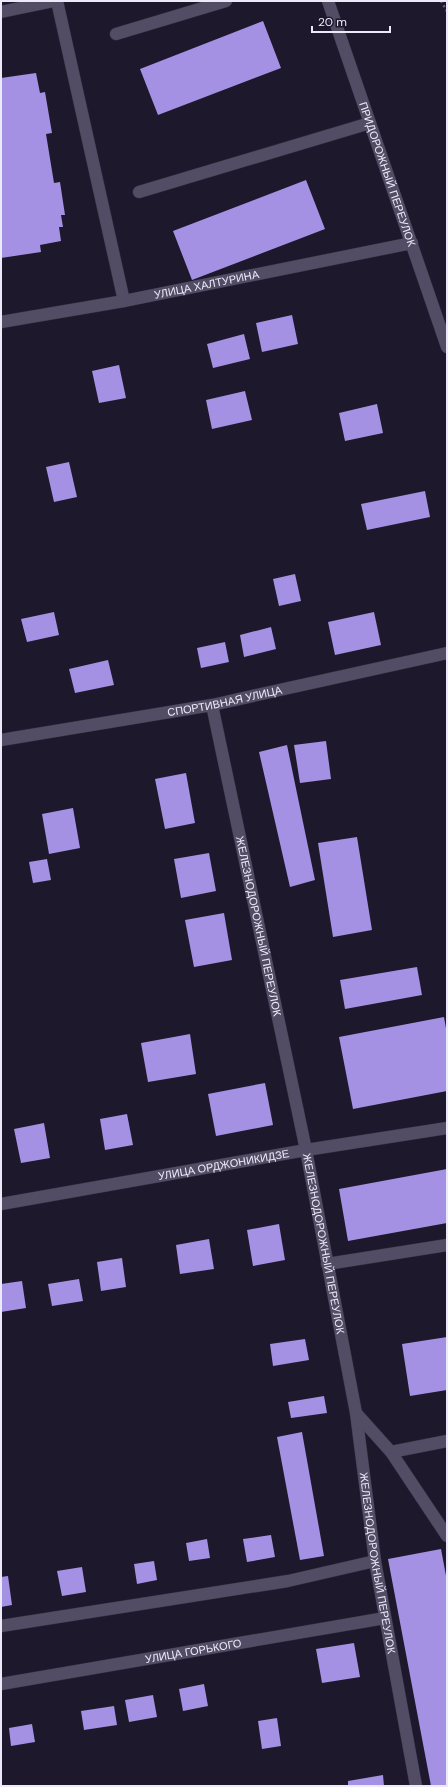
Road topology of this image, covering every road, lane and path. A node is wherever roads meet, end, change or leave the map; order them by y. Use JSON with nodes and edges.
{"nodes":[{"id":1,"x":54,"y":1,"type":"edge"},
{"id":2,"x":57,"y":1,"type":"edge"},
{"id":3,"x":226,"y":1,"type":"edge"},
{"id":4,"x":328,"y":1,"type":"edge"},
{"id":5,"x":441,"y":1,"type":"edge"},
{"id":6,"x":447,"y":11,"type":"edge"},
{"id":7,"x":1,"y":12,"type":"edge"},
{"id":8,"x":116,"y":34,"type":"dead end"},
{"id":9,"x":370,"y":124,"type":"junction"},
{"id":10,"x":139,"y":192,"type":"dead end"},
{"id":11,"x":412,"y":243,"type":"junction"},
{"id":12,"x":124,"y":301,"type":"junction"},
{"id":13,"x":1,"y":322,"type":"edge"},
{"id":14,"x":447,"y":347,"type":"edge"},
{"id":15,"x":447,"y":653,"type":"edge"},
{"id":16,"x":212,"y":705,"type":"junction"},
{"id":17,"x":1,"y":740,"type":"edge"},
{"id":18,"x":447,"y":1128,"type":"edge"},
{"id":19,"x":306,"y":1150,"type":"junction"},
{"id":20,"x":1,"y":1204,"type":"edge"},
{"id":21,"x":447,"y":1245,"type":"edge"},
{"id":22,"x":327,"y":1264,"type":"junction"},
{"id":23,"x":356,"y":1413,"type":"junction"},
{"id":24,"x":447,"y":1441,"type":"edge"},
{"id":25,"x":391,"y":1452,"type":"junction"},
{"id":26,"x":447,"y":1536,"type":"edge"},
{"id":27,"x":375,"y":1561,"type":"junction"},
{"id":28,"x":385,"y":1618,"type":"junction"},
{"id":29,"x":1,"y":1626,"type":"edge"},
{"id":30,"x":1,"y":1684,"type":"edge"},
{"id":31,"x":416,"y":1786,"type":"edge"}],
"edges":[{"from":1,"to":7,"type":"street"},
{"from":2,"to":12,"type":"street"},
{"from":3,"to":8,"type":"street"},
{"from":4,"to":9,"type":"street","name":"ПРИДОРОЖНЫЙ ПЕРЕУЛОК"},
{"from":5,"to":6,"type":"path"},
{"from":9,"to":10,"type":"street"},
{"from":9,"to":11,"type":"street","name":"ПРИДОРОЖНЫЙ ПЕРЕУЛОК"},
{"from":11,"to":12,"type":"street","name":"УЛИЦА ХАЛТУРИНА"},
{"from":11,"to":14,"type":"street","name":"ПРИДОРОЖНЫЙ ПЕРЕУЛОК"},
{"from":12,"to":13,"type":"street","name":"УЛИЦА ХАЛТУРИНА"},
{"from":15,"to":16,"type":"street","name":"СПОРТИВНАЯ УЛИЦА"},
{"from":16,"to":17,"type":"street","name":"СПОРТИВНАЯ УЛИЦА"},
{"from":16,"to":19,"type":"street","name":"ЖЕЛЕЗНОДОРОЖНЫЙ ПЕРЕУЛОК"},
{"from":18,"to":19,"type":"street","name":"УЛИЦА ОРДЖОНИКИДЗЕ"},
{"from":19,"to":20,"type":"street","name":"УЛИЦА ОРДЖОНИКИДЗЕ"},
{"from":19,"to":22,"type":"street","name":"ЖЕЛЕЗНОДОРОЖНЫЙ ПЕРЕУЛОК"},
{"from":21,"to":22,"type":"street"},
{"from":22,"to":23,"type":"street","name":"ЖЕЛЕЗНОДОРОЖНЫЙ ПЕРЕУЛОК"},
{"from":23,"to":25,"type":"street"},
{"from":23,"to":27,"type":"street","name":"ЖЕЛЕЗНОДОРОЖНЫЙ ПЕРЕУЛОК"},
{"from":24,"to":25,"type":"street"},
{"from":25,"to":26,"type":"street"},
{"from":27,"to":28,"type":"street","name":"ЖЕЛЕЗНОДОРОЖНЫЙ ПЕРЕУЛОК"},
{"from":27,"to":29,"type":"street"},
{"from":28,"to":30,"type":"street","name":"УЛИЦА ГОРЬКОГО"},
{"from":28,"to":31,"type":"street","name":"ЖЕЛЕЗНОДОРОЖНЫЙ ПЕРЕУЛОК"}]}
